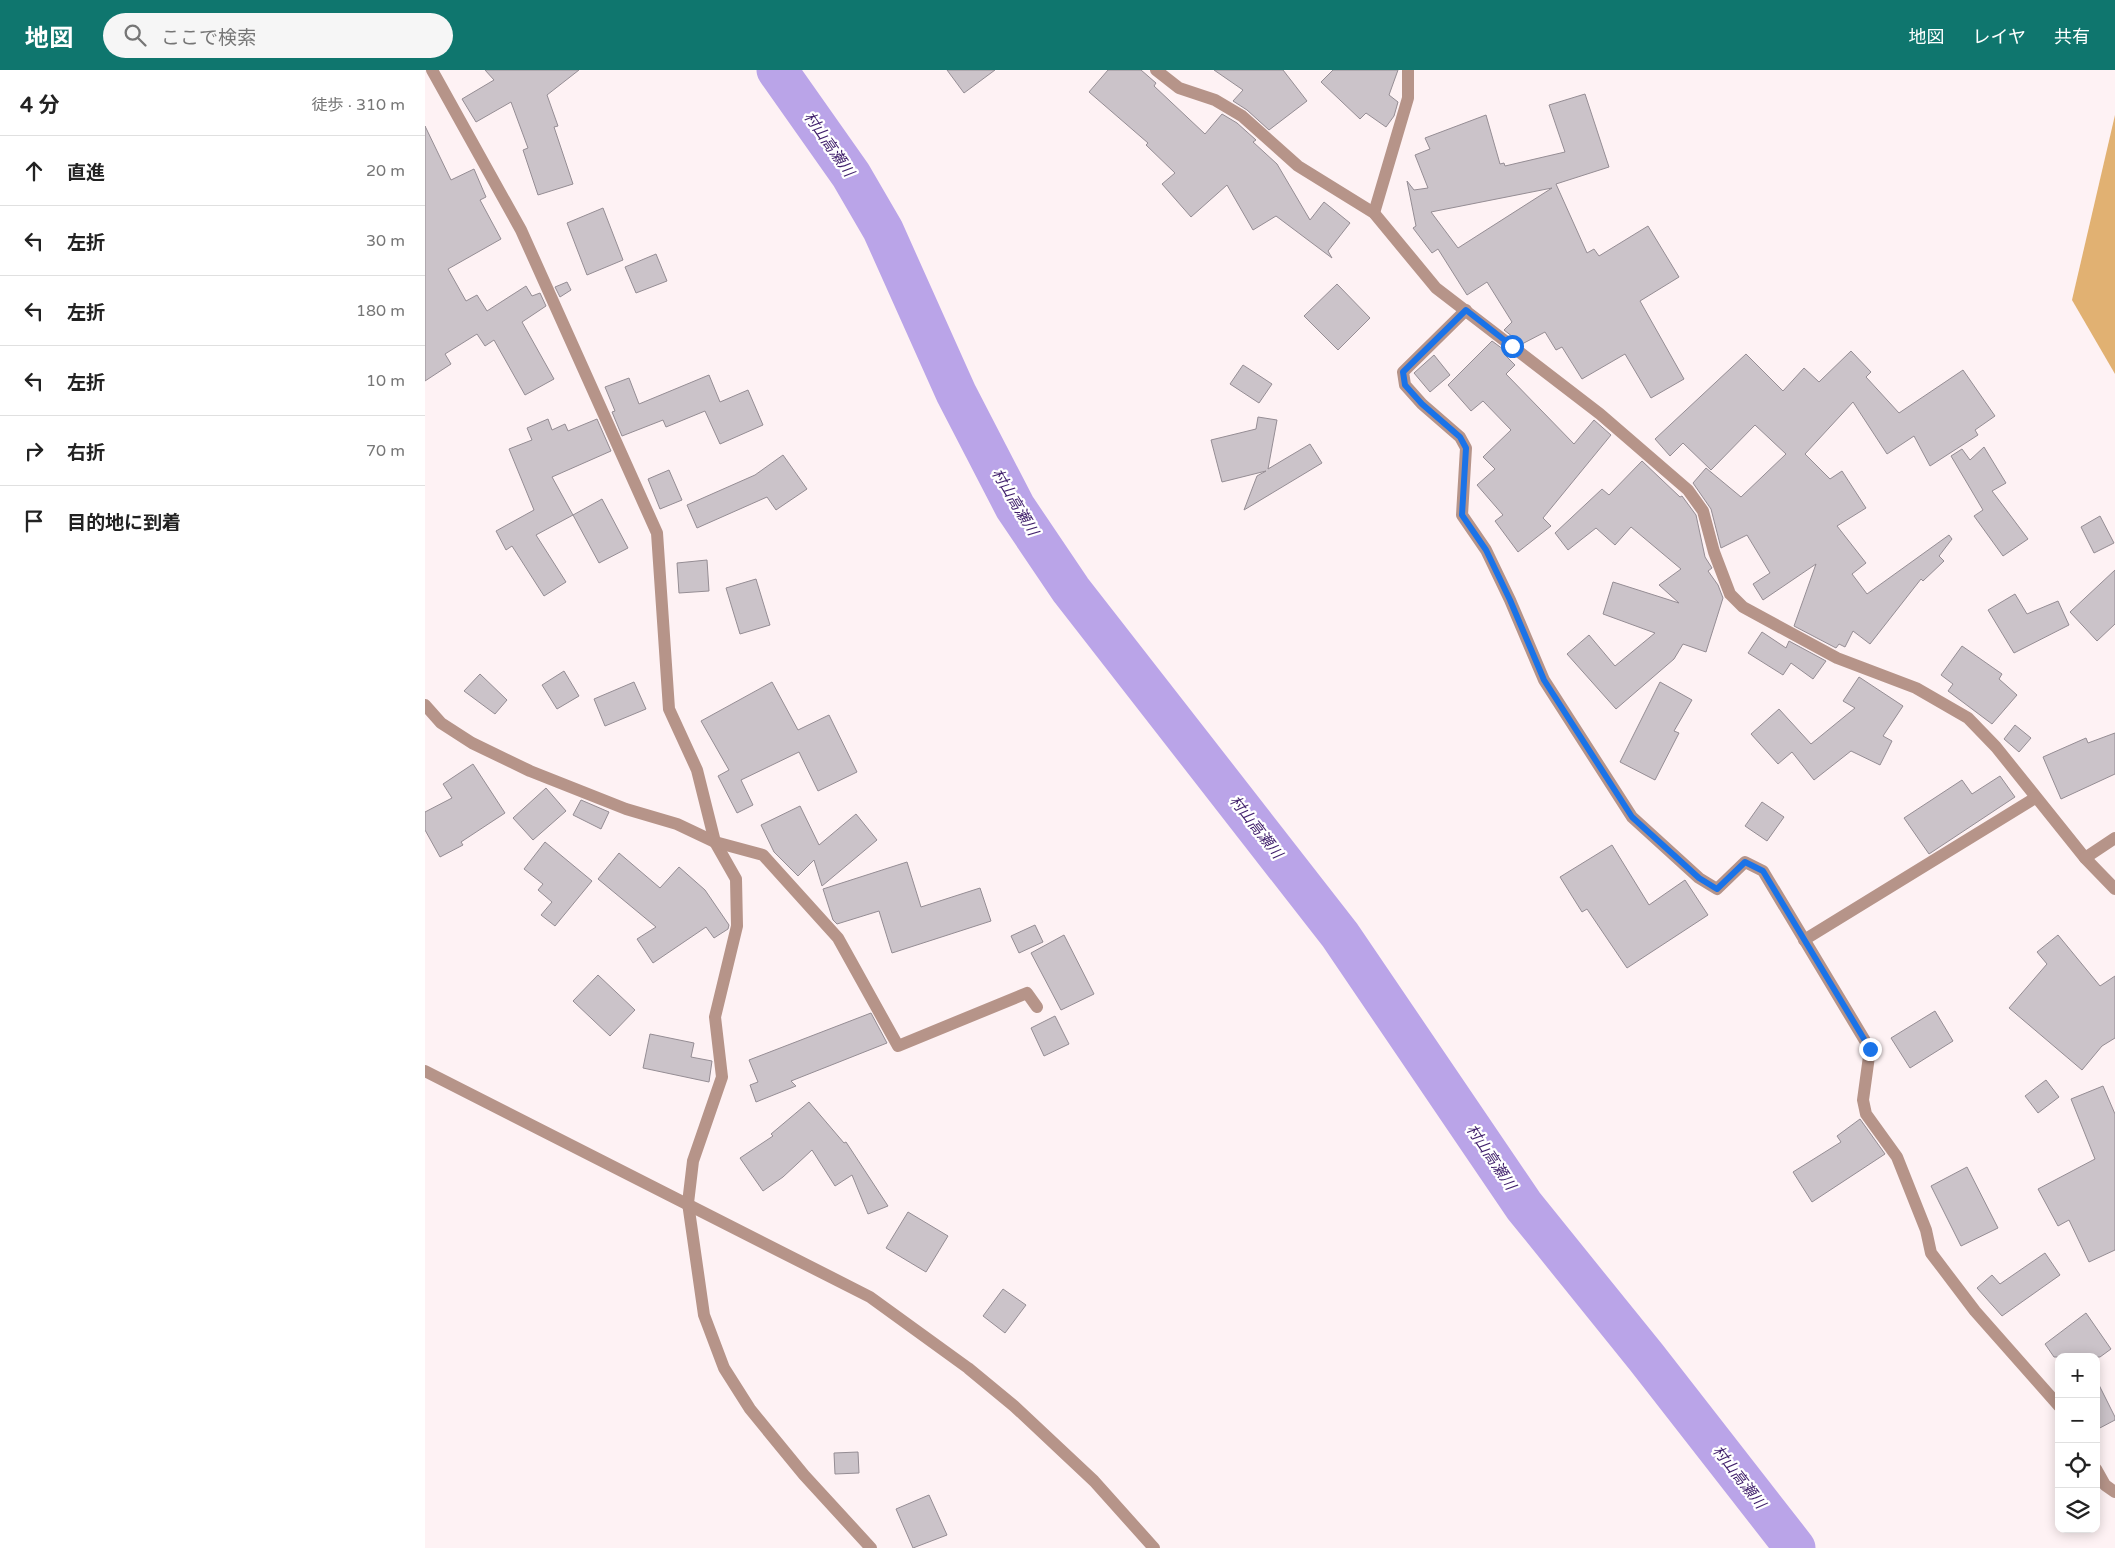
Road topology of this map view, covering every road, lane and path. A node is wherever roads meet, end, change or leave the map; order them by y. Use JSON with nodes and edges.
{"nodes":[{"id":1,"x":432,"y":70,"type":"edge"},
{"id":2,"x":1156,"y":70,"type":"edge"},
{"id":3,"x":1408,"y":70,"type":"edge"},
{"id":4,"x":1374,"y":213,"type":"junction"},
{"id":5,"x":1466,"y":310,"type":"junction"},
{"id":6,"x":425,"y":705,"type":"edge"},
{"id":7,"x":2035,"y":798,"type":"junction"},
{"id":8,"x":2115,"y":838,"type":"edge"},
{"id":9,"x":715,"y":842,"type":"junction"},
{"id":10,"x":2085,"y":858,"type":"junction"},
{"id":11,"x":2115,"y":889,"type":"edge"},
{"id":12,"x":1804,"y":940,"type":"junction"},
{"id":13,"x":1037,"y":1007,"type":"dead end"},
{"id":14,"x":425,"y":1071,"type":"edge"},
{"id":15,"x":688,"y":1203,"type":"junction"},
{"id":16,"x":2055,"y":1401,"type":"edge"},
{"id":17,"x":2100,"y":1476,"type":"edge"},
{"id":18,"x":2115,"y":1492,"type":"edge"},
{"id":19,"x":871,"y":1548,"type":"edge"},
{"id":20,"x":1154,"y":1548,"type":"edge"}],
"edges":[{"from":1,"to":9,"type":"street"},
{"from":2,"to":4,"type":"street"},
{"from":3,"to":4,"type":"street"},
{"from":4,"to":5,"type":"street"},
{"from":5,"to":7,"type":"street"},
{"from":5,"to":12,"type":"street"},
{"from":6,"to":9,"type":"street"},
{"from":7,"to":10,"type":"street"},
{"from":7,"to":12,"type":"street"},
{"from":8,"to":10,"type":"street"},
{"from":9,"to":13,"type":"street"},
{"from":9,"to":15,"type":"street"},
{"from":10,"to":11,"type":"street"},
{"from":12,"to":16,"type":"street"},
{"from":14,"to":15,"type":"street"},
{"from":15,"to":19,"type":"street"},
{"from":15,"to":20,"type":"street"},
{"from":17,"to":18,"type":"street"}]}
